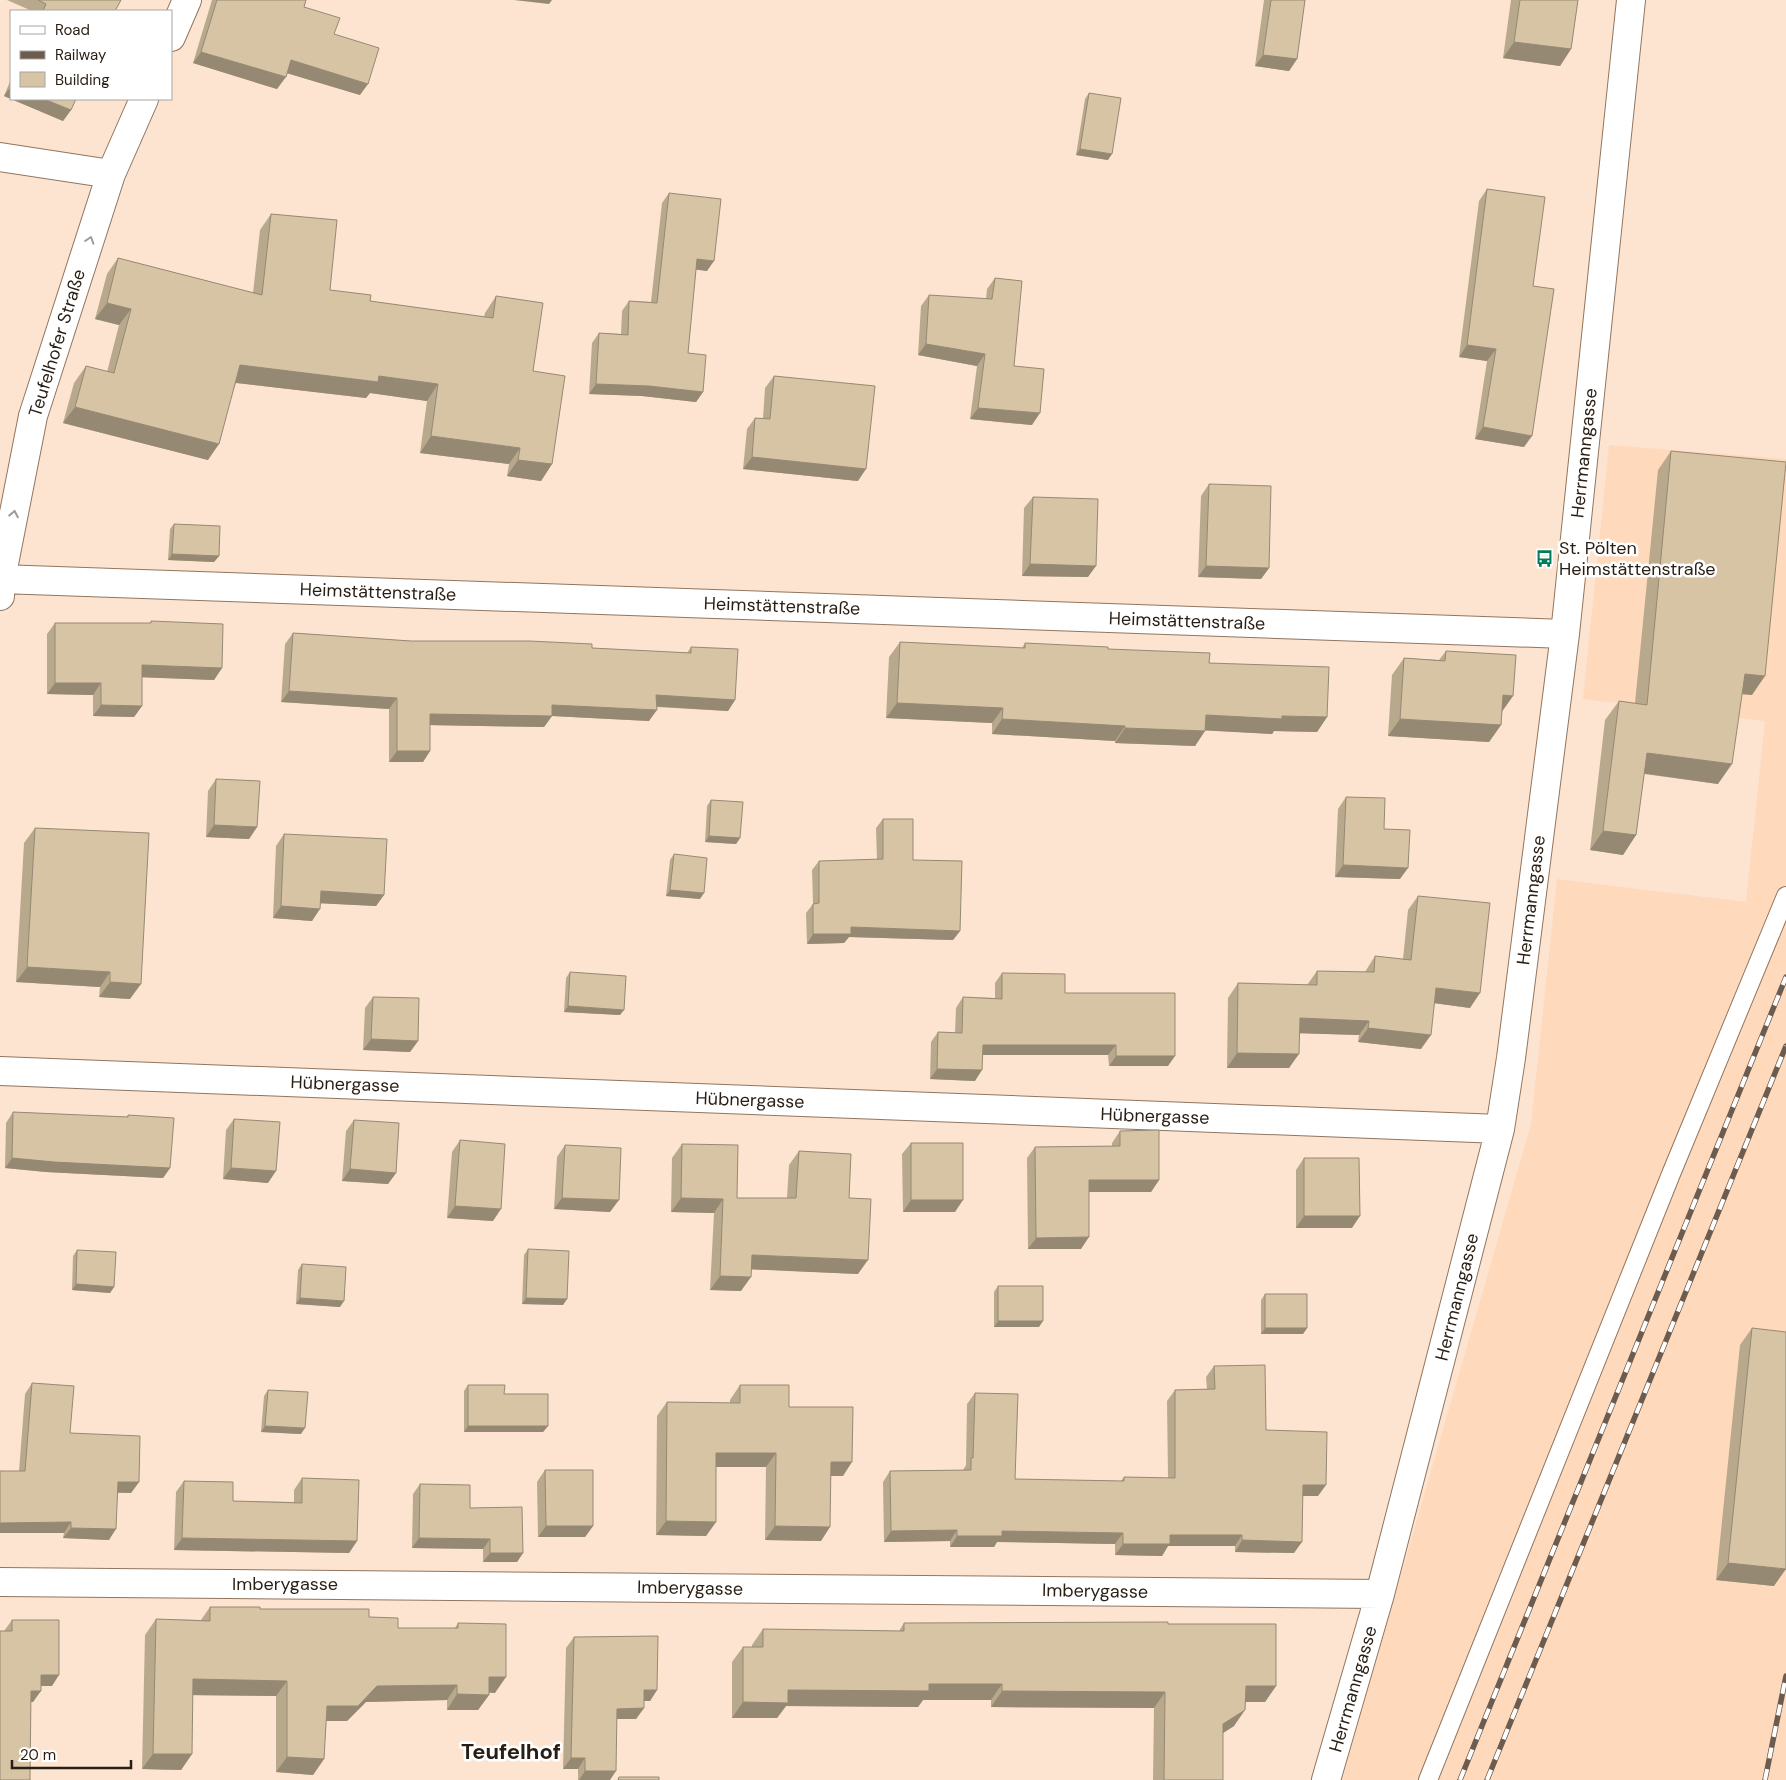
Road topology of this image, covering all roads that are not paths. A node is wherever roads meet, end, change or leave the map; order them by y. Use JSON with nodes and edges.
{"nodes":[{"id":1,"x":188,"y":0,"type":"edge"},
{"id":2,"x":1631,"y":0,"type":"edge"},
{"id":3,"x":172,"y":35,"type":"edge"},
{"id":4,"x":144,"y":100,"type":"edge"},
{"id":5,"x":0,"y":158,"type":"edge"},
{"id":6,"x":110,"y":174,"type":"junction"},
{"id":7,"x":0,"y":585,"type":"edge"},
{"id":8,"x":1565,"y":634,"type":"junction"},
{"id":9,"x":1786,"y":896,"type":"edge"},
{"id":10,"x":0,"y":1071,"type":"edge"},
{"id":11,"x":1500,"y":1130,"type":"junction"},
{"id":12,"x":0,"y":1582,"type":"edge"},
{"id":13,"x":1380,"y":1594,"type":"junction"},
{"id":14,"x":1326,"y":1780,"type":"edge"},
{"id":15,"x":1428,"y":1780,"type":"edge"}],
"edges":[{"from":1,"to":3,"type":"street"},
{"from":2,"to":8,"type":"street","name":"Herrmanngasse"},
{"from":4,"to":6,"type":"street","name":"Teufelhofer Straße"},
{"from":5,"to":6,"type":"street"},
{"from":7,"to":6,"type":"street","name":"Teufelhofer Straße","one_way":true},
{"from":7,"to":8,"type":"street","name":"Heimstättenstraße"},
{"from":8,"to":11,"type":"street","name":"Herrmanngasse"},
{"from":9,"to":15,"type":"lane"},
{"from":10,"to":11,"type":"street","name":"Hübnergasse"},
{"from":11,"to":13,"type":"street","name":"Herrmanngasse"},
{"from":12,"to":13,"type":"street","name":"Imberygasse"},
{"from":13,"to":14,"type":"street","name":"Herrmanngasse"}]}
